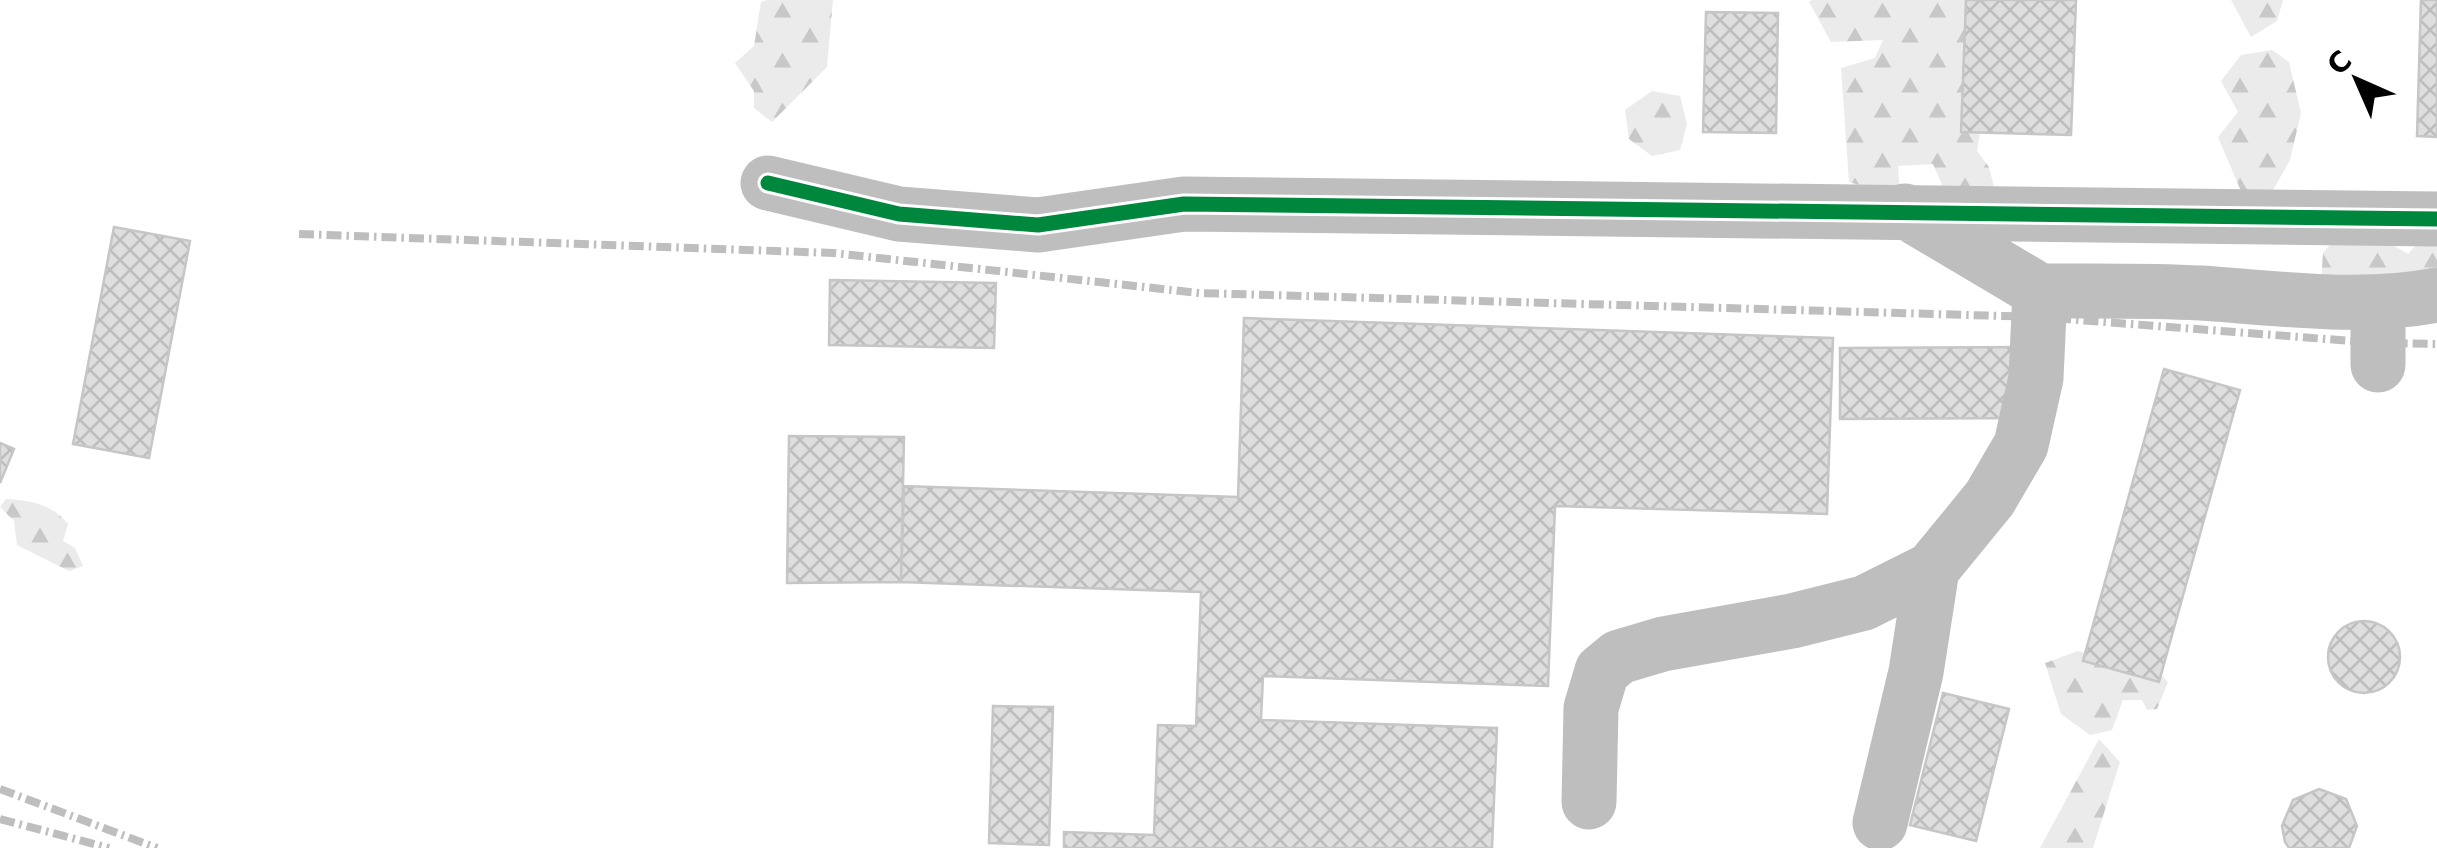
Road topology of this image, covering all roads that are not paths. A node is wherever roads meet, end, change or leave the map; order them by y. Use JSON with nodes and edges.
{"nodes":[{"id":1,"x":768,"y":182,"type":"dead end"},
{"id":2,"x":1904,"y":210,"type":"junction"},
{"id":3,"x":2437,"y":219,"type":"edge"},
{"id":4,"x":2040,"y":291,"type":"junction"},
{"id":5,"x":2437,"y":295,"type":"edge"},
{"id":6,"x":2378,"y":302,"type":"junction"},
{"id":7,"x":2378,"y":365,"type":"dead end"},
{"id":8,"x":1932,"y":570,"type":"junction"},
{"id":9,"x":1589,"y":802,"type":"dead end"},
{"id":10,"x":1880,"y":822,"type":"dead end"}],
"edges":[{"from":1,"to":2,"type":"street"},
{"from":2,"to":3,"type":"street"},
{"from":2,"to":4,"type":"street"},
{"from":4,"to":6,"type":"street"},
{"from":4,"to":8,"type":"street"},
{"from":5,"to":6,"type":"street"},
{"from":6,"to":7,"type":"street"},
{"from":8,"to":9,"type":"street"},
{"from":8,"to":10,"type":"street"}]}
